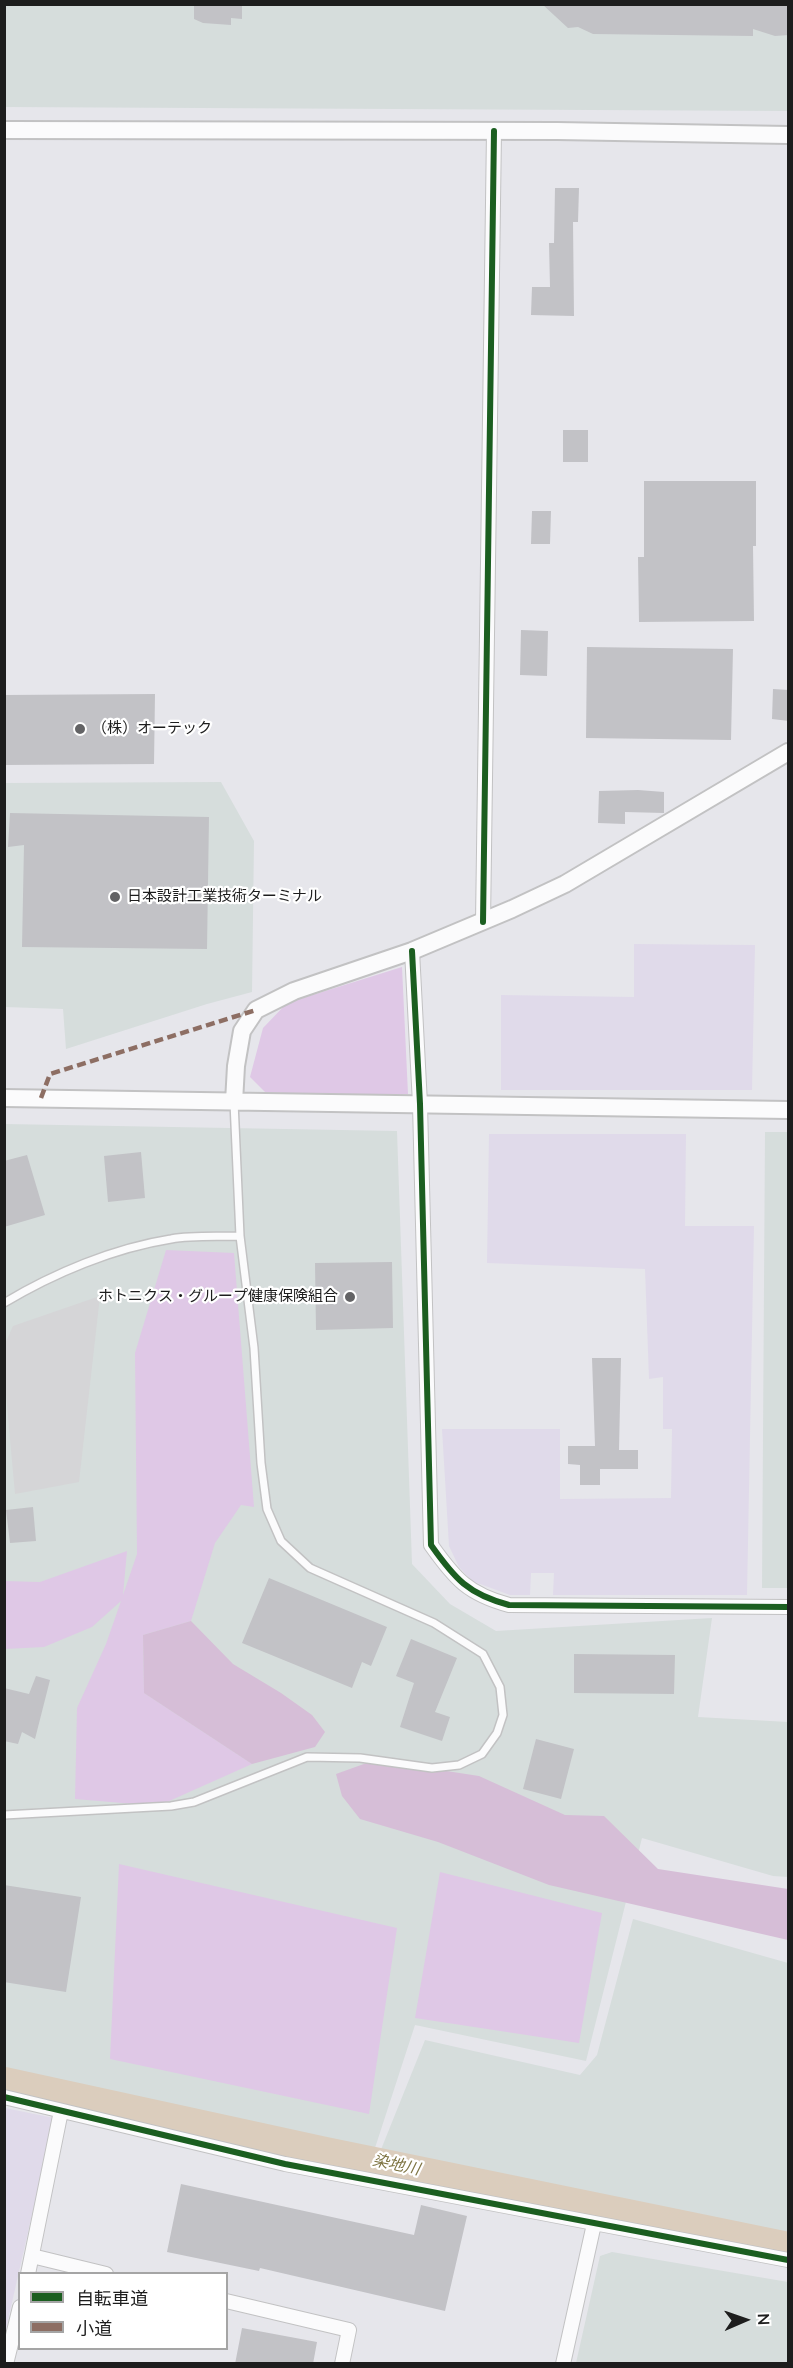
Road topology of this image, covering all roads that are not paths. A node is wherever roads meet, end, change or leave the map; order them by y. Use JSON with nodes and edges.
{"nodes":[{"id":1,"x":4,"y":130,"type":"edge"},
{"id":2,"x":494,"y":131,"type":"junction"},
{"id":3,"x":789,"y":135,"type":"edge"},
{"id":4,"x":789,"y":752,"type":"edge"},
{"id":5,"x":483,"y":922,"type":"junction"},
{"id":6,"x":412,"y":951,"type":"junction"},
{"id":7,"x":4,"y":1098,"type":"edge"},
{"id":8,"x":234,"y":1102,"type":"junction"},
{"id":9,"x":420,"y":1104,"type":"junction"},
{"id":10,"x":789,"y":1110,"type":"edge"},
{"id":11,"x":240,"y":1236,"type":"junction"},
{"id":12,"x":4,"y":1303,"type":"edge"},
{"id":13,"x":789,"y":1607,"type":"edge"},
{"id":14,"x":4,"y":1815,"type":"edge"},
{"id":15,"x":4,"y":2097,"type":"edge"},
{"id":16,"x":61,"y":2111,"type":"junction"},
{"id":17,"x":594,"y":2224,"type":"junction"},
{"id":18,"x":32,"y":2256,"type":"junction"},
{"id":19,"x":789,"y":2260,"type":"edge"},
{"id":20,"x":28,"y":2272,"type":"edge"},
{"id":21,"x":98,"y":2272,"type":"edge"},
{"id":22,"x":228,"y":2301,"type":"edge"},
{"id":23,"x":18,"y":2315,"type":"edge"},
{"id":24,"x":6,"y":2364,"type":"edge"},
{"id":25,"x":342,"y":2364,"type":"edge"},
{"id":26,"x":562,"y":2364,"type":"edge"}],
"edges":[{"from":1,"to":2,"type":"street"},
{"from":2,"to":3,"type":"street"},
{"from":2,"to":5,"type":"street"},
{"from":4,"to":5,"type":"street"},
{"from":5,"to":6,"type":"street"},
{"from":6,"to":8,"type":"street"},
{"from":6,"to":9,"type":"street"},
{"from":7,"to":8,"type":"street"},
{"from":8,"to":9,"type":"street"},
{"from":8,"to":11,"type":"lane"},
{"from":9,"to":10,"type":"street"},
{"from":9,"to":13,"type":"street"},
{"from":11,"to":12,"type":"lane"},
{"from":11,"to":14,"type":"lane"},
{"from":15,"to":16,"type":"street"},
{"from":16,"to":17,"type":"street"},
{"from":16,"to":18,"type":"street"},
{"from":17,"to":19,"type":"street"},
{"from":17,"to":26,"type":"street"},
{"from":18,"to":20,"type":"street"},
{"from":18,"to":21,"type":"street"},
{"from":22,"to":25,"type":"street"},
{"from":23,"to":24,"type":"street"}]}
